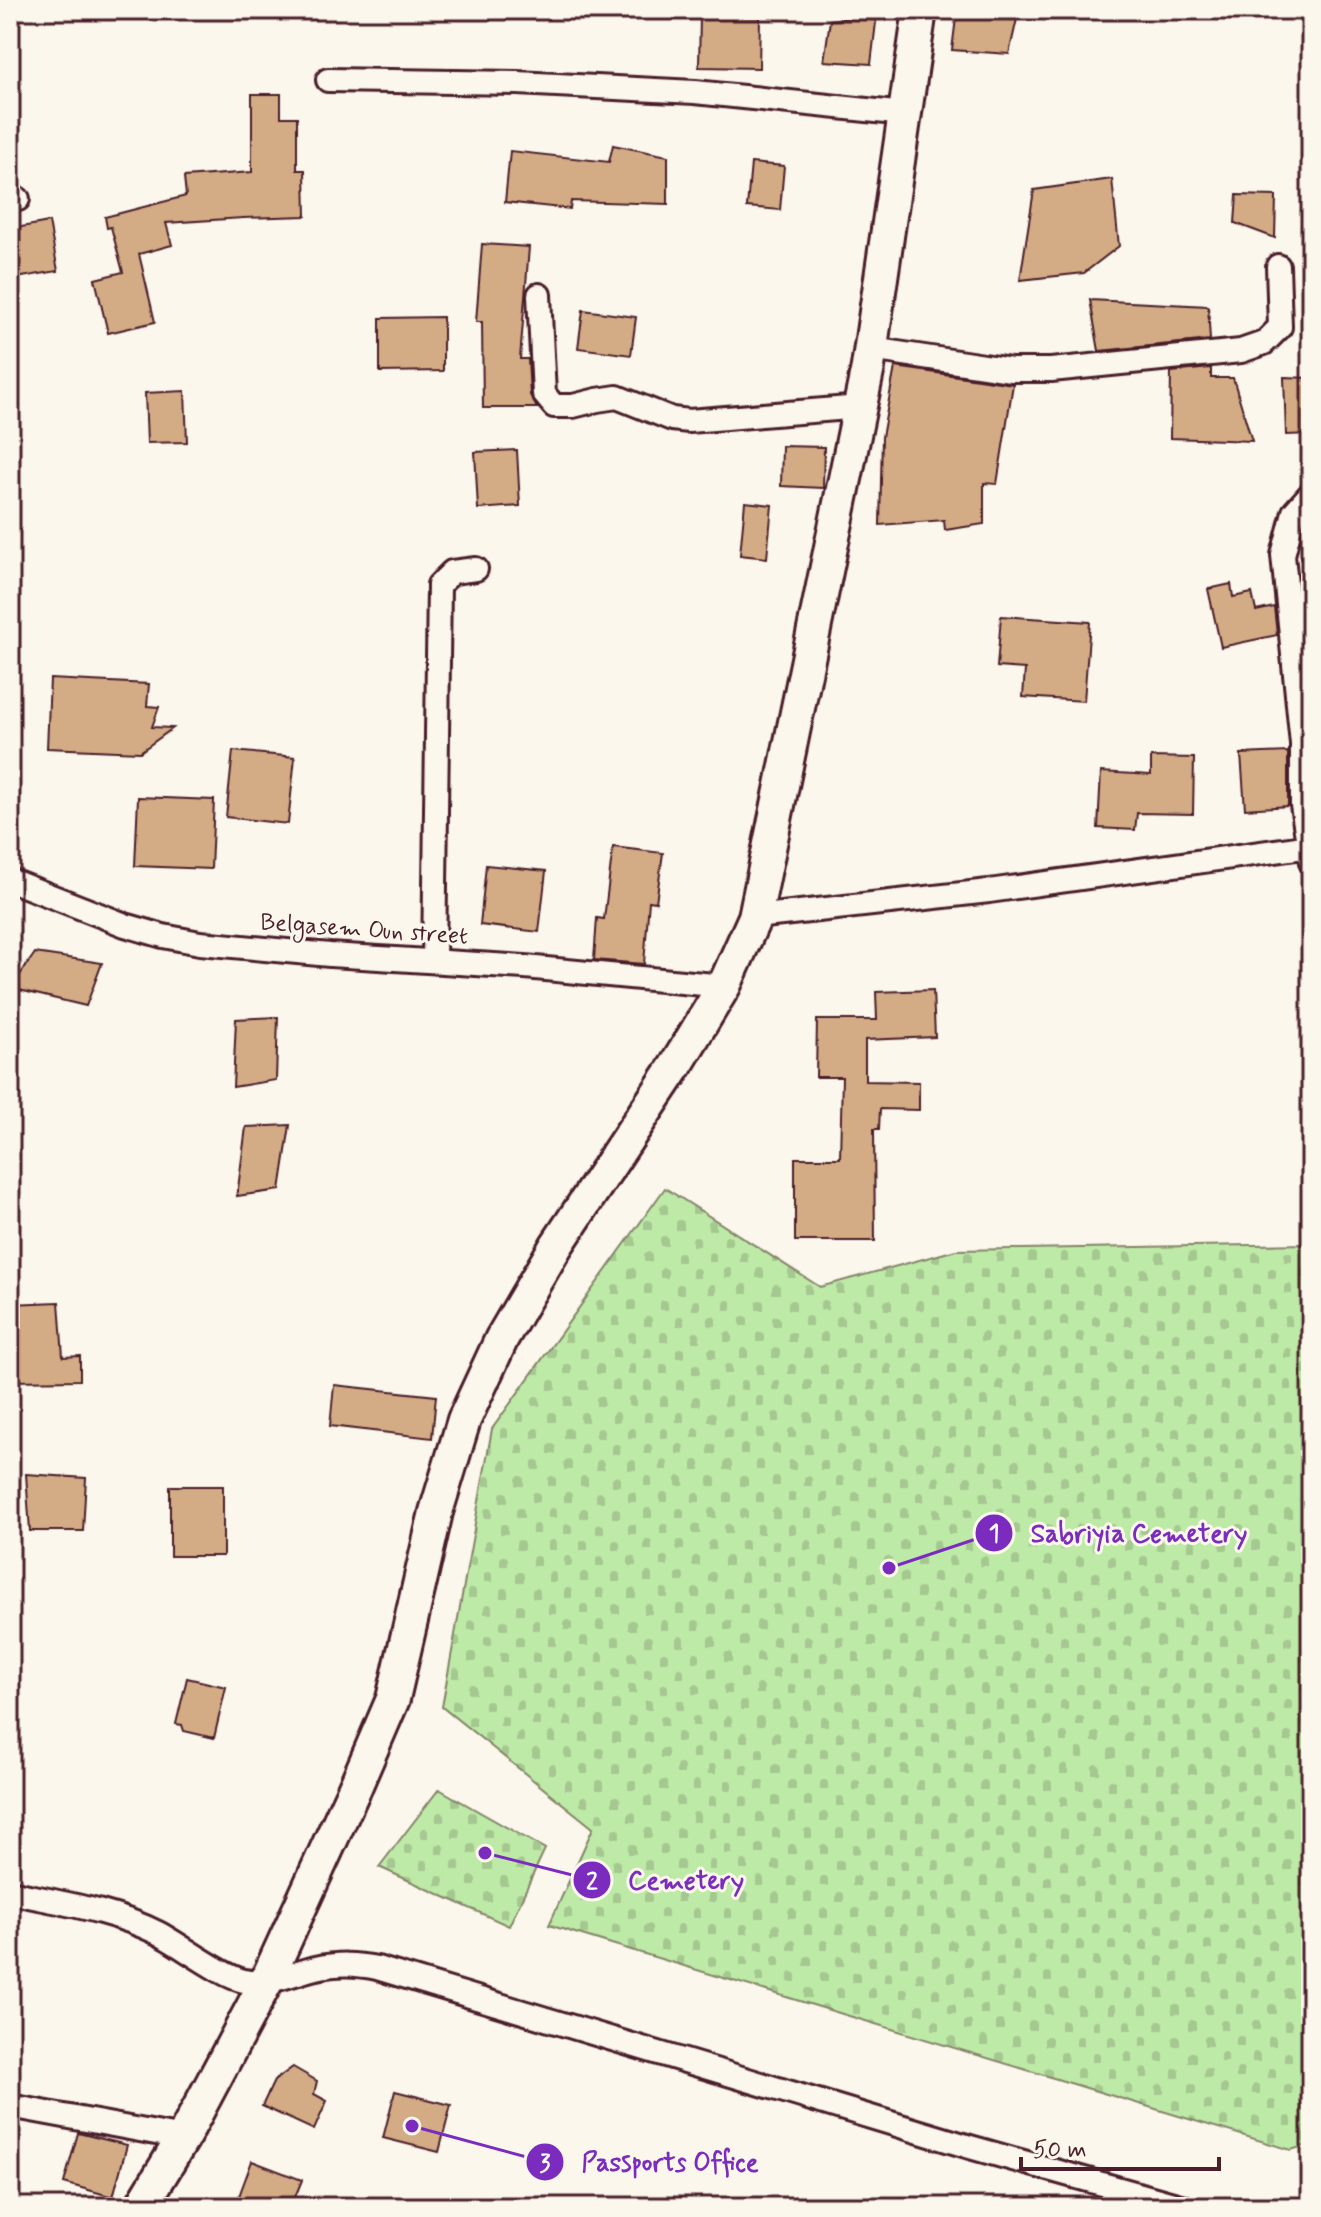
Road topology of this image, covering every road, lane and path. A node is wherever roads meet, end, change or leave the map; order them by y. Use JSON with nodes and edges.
{"nodes":[{"id":1,"x":920,"y":10,"type":"edge"},
{"id":2,"x":328,"y":80,"type":"dead end"},
{"id":3,"x":905,"y":114,"type":"junction"},
{"id":4,"x":1278,"y":266,"type":"dead end"},
{"id":5,"x":539,"y":295,"type":"dead end"},
{"id":6,"x":871,"y":349,"type":"junction"},
{"id":7,"x":861,"y":407,"type":"junction"},
{"id":8,"x":1311,"y":493,"type":"edge"},
{"id":9,"x":476,"y":569,"type":"dead end"},
{"id":10,"x":1310,"y":852,"type":"edge"},
{"id":11,"x":10,"y":880,"type":"edge"},
{"id":12,"x":755,"y":917,"type":"junction"},
{"id":13,"x":434,"y":961,"type":"junction"},
{"id":14,"x":724,"y":986,"type":"junction"},
{"id":15,"x":10,"y":1892,"type":"edge"},
{"id":16,"x":266,"y":1982,"type":"junction"},
{"id":17,"x":10,"y":2106,"type":"edge"},
{"id":18,"x":183,"y":2138,"type":"junction"},
{"id":19,"x":141,"y":2207,"type":"edge"},
{"id":20,"x":1184,"y":2207,"type":"edge"}],
"edges":[{"from":1,"to":3,"type":"street"},
{"from":2,"to":3,"type":"street"},
{"from":3,"to":6,"type":"street"},
{"from":4,"to":6,"type":"street"},
{"from":5,"to":7,"type":"street"},
{"from":6,"to":7,"type":"street"},
{"from":7,"to":12,"type":"street"},
{"from":8,"to":10,"type":"street"},
{"from":9,"to":13,"type":"street"},
{"from":10,"to":12,"type":"street"},
{"from":11,"to":13,"type":"street","name":"Belgasem Oun street"},
{"from":12,"to":14,"type":"street"},
{"from":13,"to":14,"type":"street","name":"Belgasem Oun street"},
{"from":14,"to":16,"type":"street"},
{"from":15,"to":16,"type":"street"},
{"from":16,"to":18,"type":"street"},
{"from":16,"to":20,"type":"street"},
{"from":17,"to":18,"type":"street"},
{"from":18,"to":19,"type":"street"}]}
